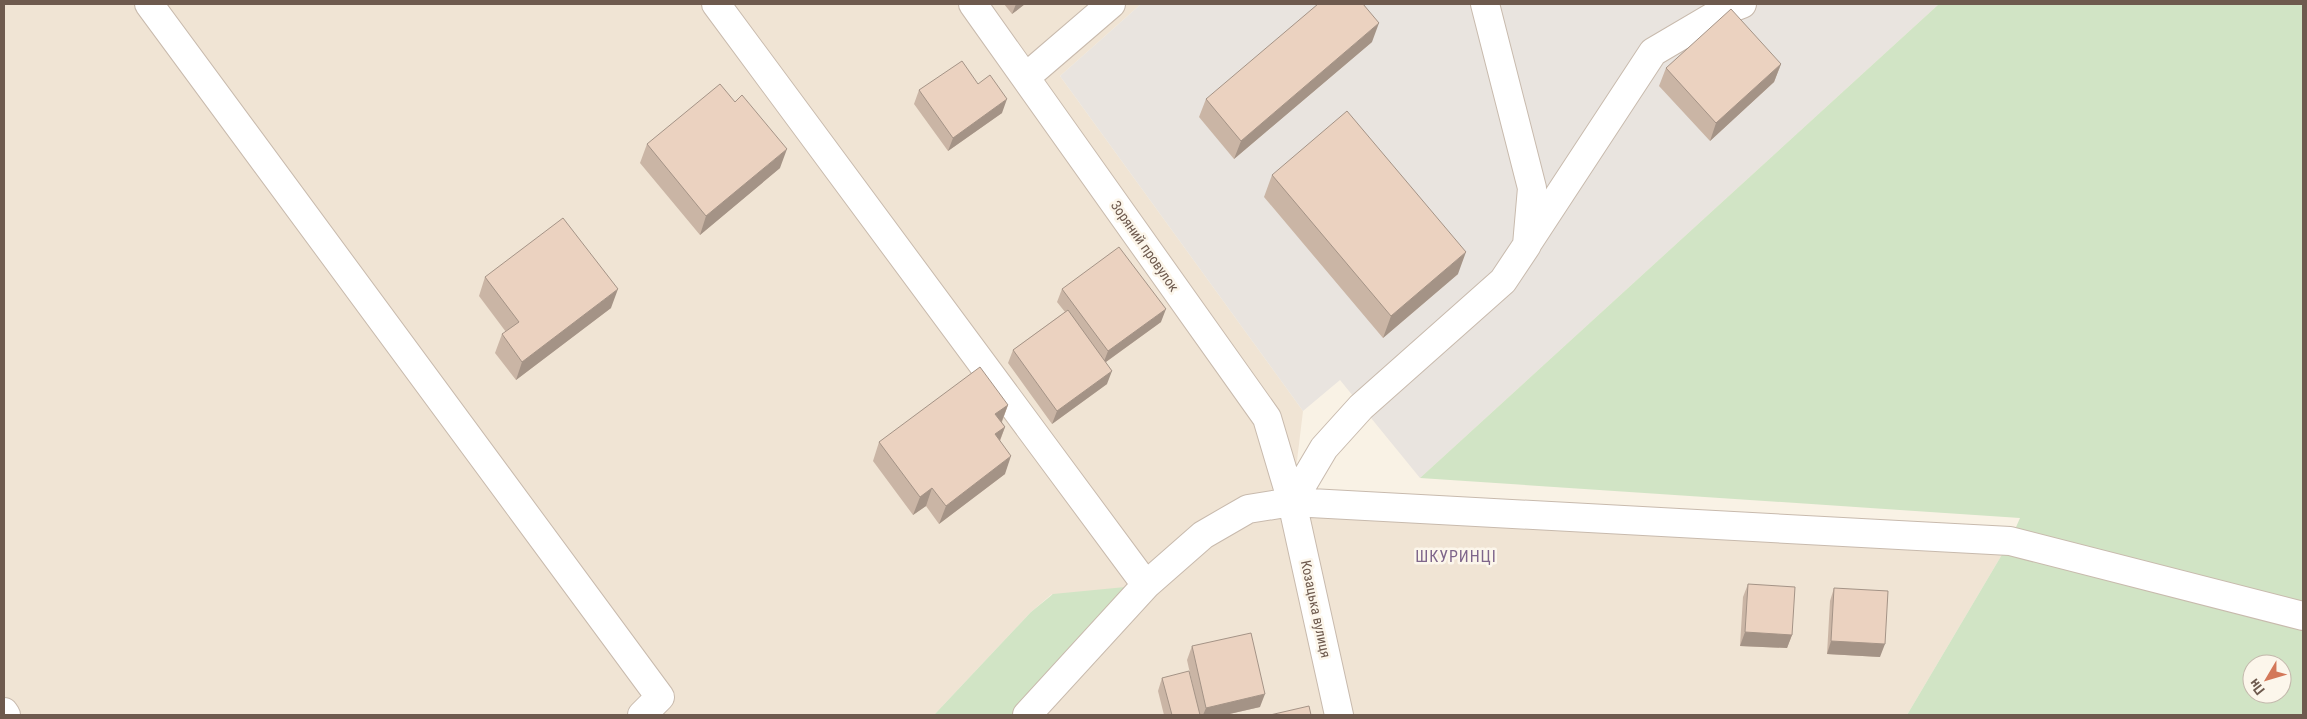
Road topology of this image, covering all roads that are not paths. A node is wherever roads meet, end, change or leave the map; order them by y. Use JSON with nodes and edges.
{"nodes":[{"id":1,"x":149,"y":4,"type":"edge"},
{"id":2,"x":716,"y":4,"type":"edge"},
{"id":3,"x":972,"y":4,"type":"edge"},
{"id":4,"x":1111,"y":4,"type":"edge"},
{"id":5,"x":1485,"y":4,"type":"edge"},
{"id":6,"x":1742,"y":4,"type":"edge"},
{"id":7,"x":1026,"y":77,"type":"junction"},
{"id":8,"x":1527,"y":245,"type":"junction"},
{"id":9,"x":1292,"y":502,"type":"junction"},
{"id":10,"x":1146,"y":585,"type":"junction"},
{"id":11,"x":2303,"y":616,"type":"edge"},
{"id":12,"x":4,"y":712,"type":"edge"},
{"id":13,"x":6,"y":715,"type":"edge"},
{"id":14,"x":642,"y":715,"type":"edge"},
{"id":15,"x":1028,"y":715,"type":"edge"},
{"id":16,"x":1339,"y":715,"type":"edge"}],
"edges":[{"from":1,"to":14,"type":"street"},
{"from":2,"to":10,"type":"street"},
{"from":3,"to":7,"type":"street","name":"Зоряний провулок"},
{"from":4,"to":7,"type":"street"},
{"from":5,"to":8,"type":"street"},
{"from":6,"to":8,"type":"street"},
{"from":7,"to":9,"type":"street","name":"Зоряний провулок"},
{"from":8,"to":9,"type":"street"},
{"from":9,"to":10,"type":"street"},
{"from":9,"to":11,"type":"street"},
{"from":9,"to":16,"type":"street","name":"Козацька вулиця"},
{"from":10,"to":15,"type":"street"},
{"from":12,"to":13,"type":"street"}]}
